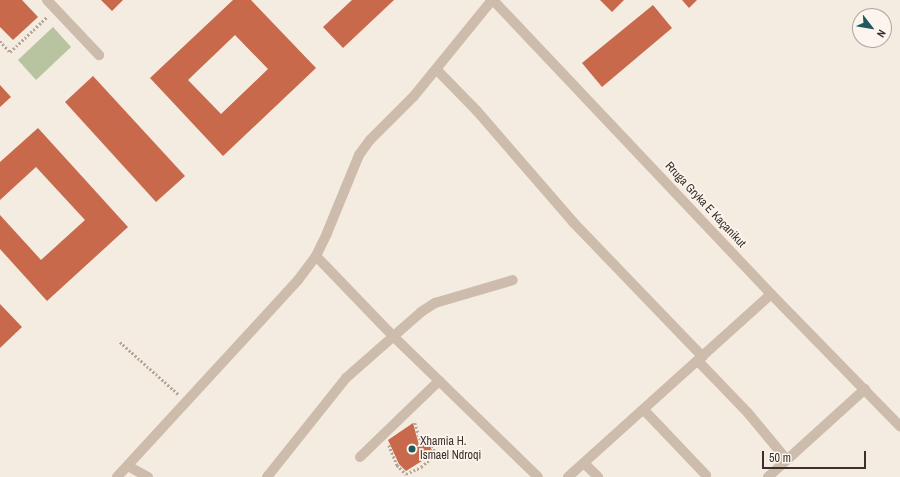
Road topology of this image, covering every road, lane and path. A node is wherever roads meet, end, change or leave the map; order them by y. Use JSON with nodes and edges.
{"nodes":[{"id":1,"x":47,"y":0,"type":"edge"},
{"id":2,"x":493,"y":0,"type":"edge"},
{"id":3,"x":55,"y":9,"type":"junction"},
{"id":4,"x":0,"y":40,"type":"edge"},
{"id":5,"x":99,"y":55,"type":"dead end"},
{"id":6,"x":436,"y":69,"type":"junction"},
{"id":7,"x":316,"y":256,"type":"junction"},
{"id":8,"x":513,"y":280,"type":"dead end"},
{"id":9,"x":771,"y":294,"type":"junction"},
{"id":10,"x":393,"y":336,"type":"junction"},
{"id":11,"x":120,"y":342,"type":"dead end"},
{"id":12,"x":701,"y":359,"type":"junction"},
{"id":13,"x":440,"y":381,"type":"junction"},
{"id":14,"x":864,"y":389,"type":"junction"},
{"id":15,"x":186,"y":402,"type":"junction"},
{"id":16,"x":644,"y":410,"type":"junction"},
{"id":17,"x":405,"y":415,"type":"junction"},
{"id":18,"x":900,"y":426,"type":"edge"},
{"id":19,"x":384,"y":434,"type":"junction"},
{"id":20,"x":360,"y":458,"type":"dead end"},
{"id":21,"x":787,"y":460,"type":"junction"},
{"id":22,"x":584,"y":463,"type":"junction"},
{"id":23,"x":128,"y":466,"type":"junction"},
{"id":24,"x":706,"y":475,"type":"dead end"},
{"id":25,"x":117,"y":477,"type":"edge"},
{"id":26,"x":148,"y":477,"type":"edge"},
{"id":27,"x":267,"y":477,"type":"edge"},
{"id":28,"x":538,"y":477,"type":"edge"},
{"id":29,"x":568,"y":477,"type":"edge"},
{"id":30,"x":598,"y":477,"type":"edge"},
{"id":31,"x":768,"y":477,"type":"edge"}],
"edges":[{"from":1,"to":3,"type":"street"},
{"from":2,"to":6,"type":"street"},
{"from":2,"to":9,"type":"street","name":"Rruga Gryka E Kaçanikut"},
{"from":3,"to":4,"type":"path"},
{"from":3,"to":5,"type":"street"},
{"from":6,"to":7,"type":"street"},
{"from":6,"to":12,"type":"street"},
{"from":7,"to":10,"type":"street"},
{"from":7,"to":15,"type":"street"},
{"from":8,"to":10,"type":"street"},
{"from":9,"to":12,"type":"street"},
{"from":9,"to":14,"type":"street","name":"Rruga Gryka E Kaçanikut"},
{"from":10,"to":13,"type":"street"},
{"from":10,"to":27,"type":"street"},
{"from":11,"to":15,"type":"path"},
{"from":12,"to":16,"type":"street"},
{"from":12,"to":21,"type":"street"},
{"from":13,"to":17,"type":"street"},
{"from":13,"to":28,"type":"street"},
{"from":14,"to":18,"type":"street","name":"Rruga Gryka E Kaçanikut"},
{"from":14,"to":21,"type":"street"},
{"from":15,"to":23,"type":"street"},
{"from":16,"to":22,"type":"street"},
{"from":16,"to":24,"type":"street"},
{"from":17,"to":19,"type":"street"},
{"from":17,"to":19,"type":"path"},
{"from":19,"to":20,"type":"street"},
{"from":21,"to":31,"type":"street"},
{"from":22,"to":29,"type":"street"},
{"from":22,"to":30,"type":"street"},
{"from":23,"to":25,"type":"street"},
{"from":23,"to":26,"type":"street"}]}
